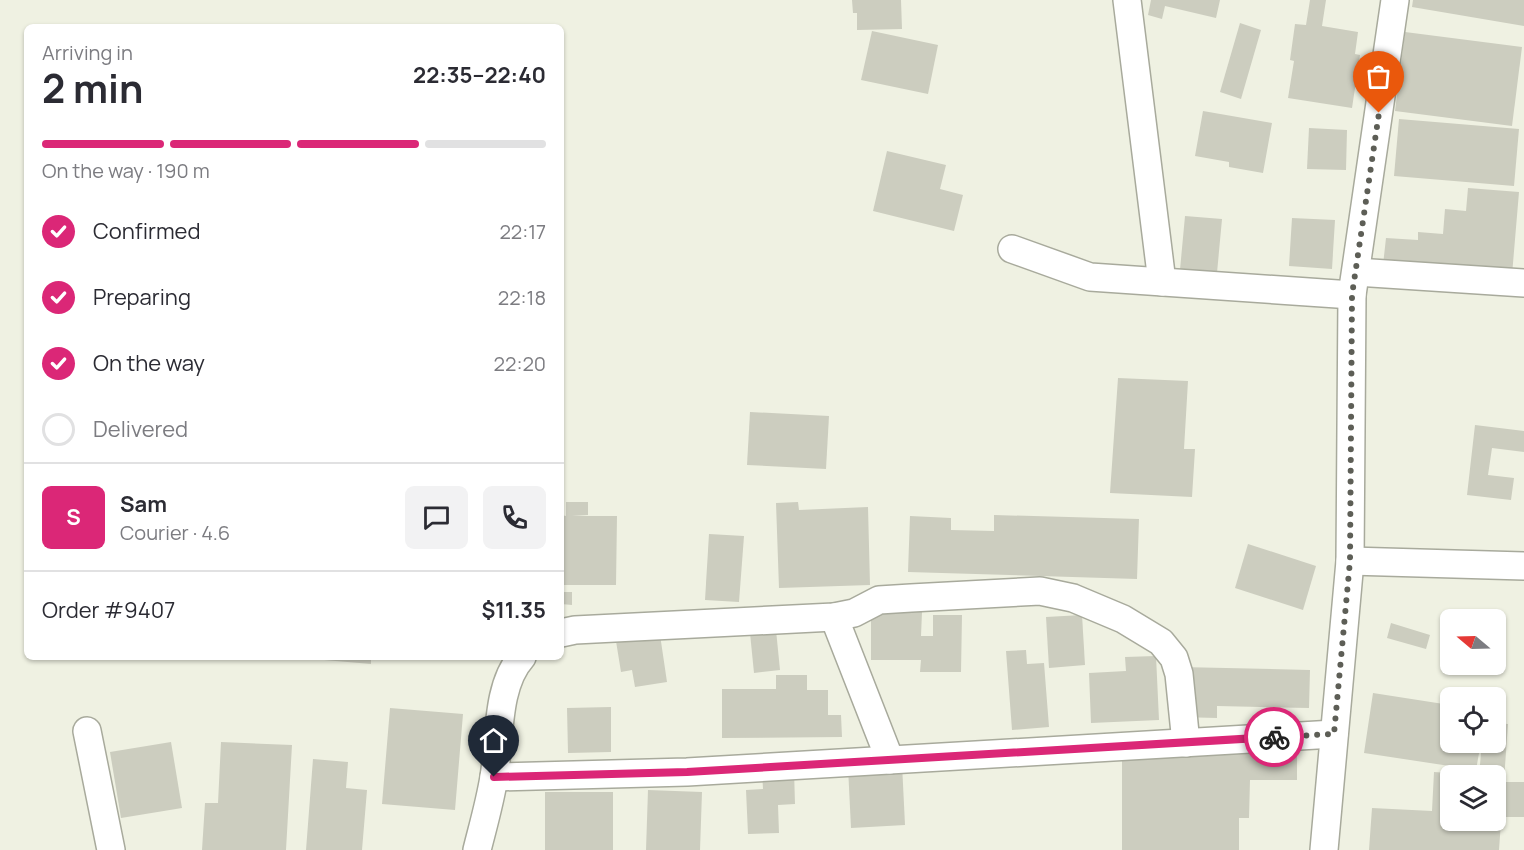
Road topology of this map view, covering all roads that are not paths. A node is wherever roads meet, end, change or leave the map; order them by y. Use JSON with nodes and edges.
{"nodes":[{"id":1,"x":1127,"y":0,"type":"edge"},
{"id":2,"x":1395,"y":0,"type":"edge"},
{"id":3,"x":1012,"y":249,"type":"dead end"},
{"id":4,"x":1162,"y":282,"type":"junction"},
{"id":5,"x":1524,"y":283,"type":"edge"},
{"id":6,"x":1354,"y":284,"type":"junction"},
{"id":7,"x":1350,"y":561,"type":"junction"},
{"id":8,"x":1524,"y":566,"type":"edge"},
{"id":9,"x":834,"y":617,"type":"junction"},
{"id":10,"x":564,"y":632,"type":"edge"},
{"id":11,"x":519,"y":660,"type":"edge"},
{"id":12,"x":87,"y":731,"type":"dead end"},
{"id":13,"x":1334,"y":734,"type":"junction"},
{"id":14,"x":1186,"y":743,"type":"junction"},
{"id":15,"x":890,"y":760,"type":"junction"},
{"id":16,"x":494,"y":777,"type":"junction"},
{"id":17,"x":111,"y":850,"type":"edge"},
{"id":18,"x":477,"y":850,"type":"edge"},
{"id":19,"x":1324,"y":850,"type":"edge"}],
"edges":[{"from":1,"to":4,"type":"street"},
{"from":2,"to":6,"type":"street"},
{"from":3,"to":4,"type":"street"},
{"from":4,"to":6,"type":"street"},
{"from":5,"to":6,"type":"street"},
{"from":6,"to":7,"type":"street"},
{"from":7,"to":8,"type":"street"},
{"from":7,"to":13,"type":"street"},
{"from":9,"to":10,"type":"street"},
{"from":9,"to":14,"type":"street"},
{"from":9,"to":15,"type":"street"},
{"from":11,"to":16,"type":"street"},
{"from":12,"to":17,"type":"street"},
{"from":13,"to":14,"type":"street"},
{"from":13,"to":19,"type":"street"},
{"from":14,"to":15,"type":"street"},
{"from":15,"to":16,"type":"street"},
{"from":16,"to":18,"type":"street"}]}
